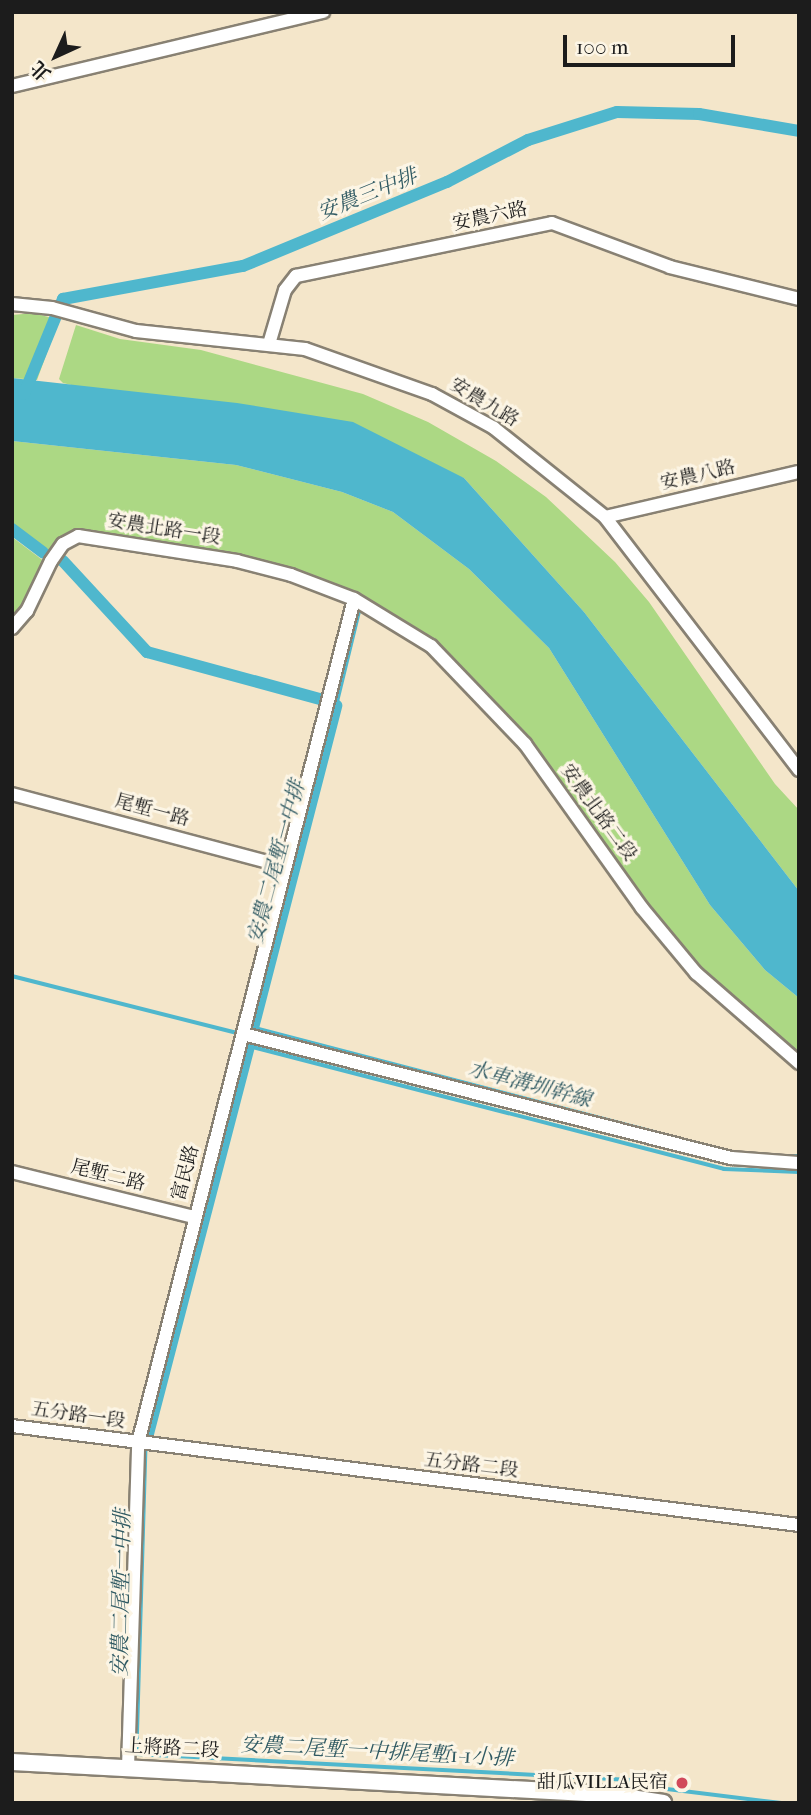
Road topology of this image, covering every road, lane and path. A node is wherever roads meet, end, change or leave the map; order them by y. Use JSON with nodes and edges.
{"nodes":[{"id":1,"x":323,"y":12,"type":"edge"},
{"id":2,"x":295,"y":15,"type":"edge"},
{"id":3,"x":12,"y":86,"type":"edge"},
{"id":4,"x":799,"y":299,"type":"edge"},
{"id":5,"x":12,"y":304,"type":"edge"},
{"id":6,"x":269,"y":344,"type":"junction"},
{"id":7,"x":799,"y":472,"type":"edge"},
{"id":8,"x":605,"y":517,"type":"junction"},
{"id":9,"x":354,"y":600,"type":"junction"},
{"id":10,"x":12,"y":628,"type":"edge"},
{"id":11,"x":799,"y":769,"type":"edge"},
{"id":12,"x":12,"y":794,"type":"edge"},
{"id":13,"x":283,"y":866,"type":"junction"},
{"id":14,"x":243,"y":1034,"type":"junction"},
{"id":15,"x":799,"y":1063,"type":"edge"},
{"id":16,"x":799,"y":1163,"type":"edge"},
{"id":17,"x":12,"y":1172,"type":"edge"},
{"id":18,"x":194,"y":1217,"type":"junction"},
{"id":19,"x":12,"y":1426,"type":"edge"},
{"id":20,"x":138,"y":1443,"type":"junction"},
{"id":21,"x":799,"y":1525,"type":"edge"},
{"id":22,"x":12,"y":1762,"type":"edge"},
{"id":23,"x":128,"y":1768,"type":"junction"},
{"id":24,"x":663,"y":1803,"type":"edge"}],
"edges":[{"from":1,"to":2,"type":"street"},
{"from":2,"to":3,"type":"street"},
{"from":4,"to":6,"type":"street","name":"安農六路"},
{"from":5,"to":6,"type":"street","name":"安農九路"},
{"from":6,"to":8,"type":"street","name":"安農九路"},
{"from":7,"to":8,"type":"street","name":"安農八路"},
{"from":8,"to":11,"type":"street","name":"安農九路"},
{"from":9,"to":10,"type":"street","name":"安農北路一段"},
{"from":9,"to":13,"type":"street","name":"富民路"},
{"from":9,"to":15,"type":"street","name":"安農北路二段"},
{"from":12,"to":13,"type":"street","name":"尾塹一路"},
{"from":13,"to":14,"type":"street","name":"富民路"},
{"from":14,"to":16,"type":"street"},
{"from":14,"to":18,"type":"street","name":"富民路"},
{"from":17,"to":18,"type":"street","name":"尾塹二路"},
{"from":18,"to":20,"type":"street","name":"富民路"},
{"from":19,"to":20,"type":"street","name":"五分路一段"},
{"from":20,"to":21,"type":"street","name":"五分路二段"},
{"from":20,"to":23,"type":"street","name":"富民路"},
{"from":22,"to":23,"type":"main road","name":"上將路二段"},
{"from":23,"to":24,"type":"main road","name":"上將路二段"}]}
